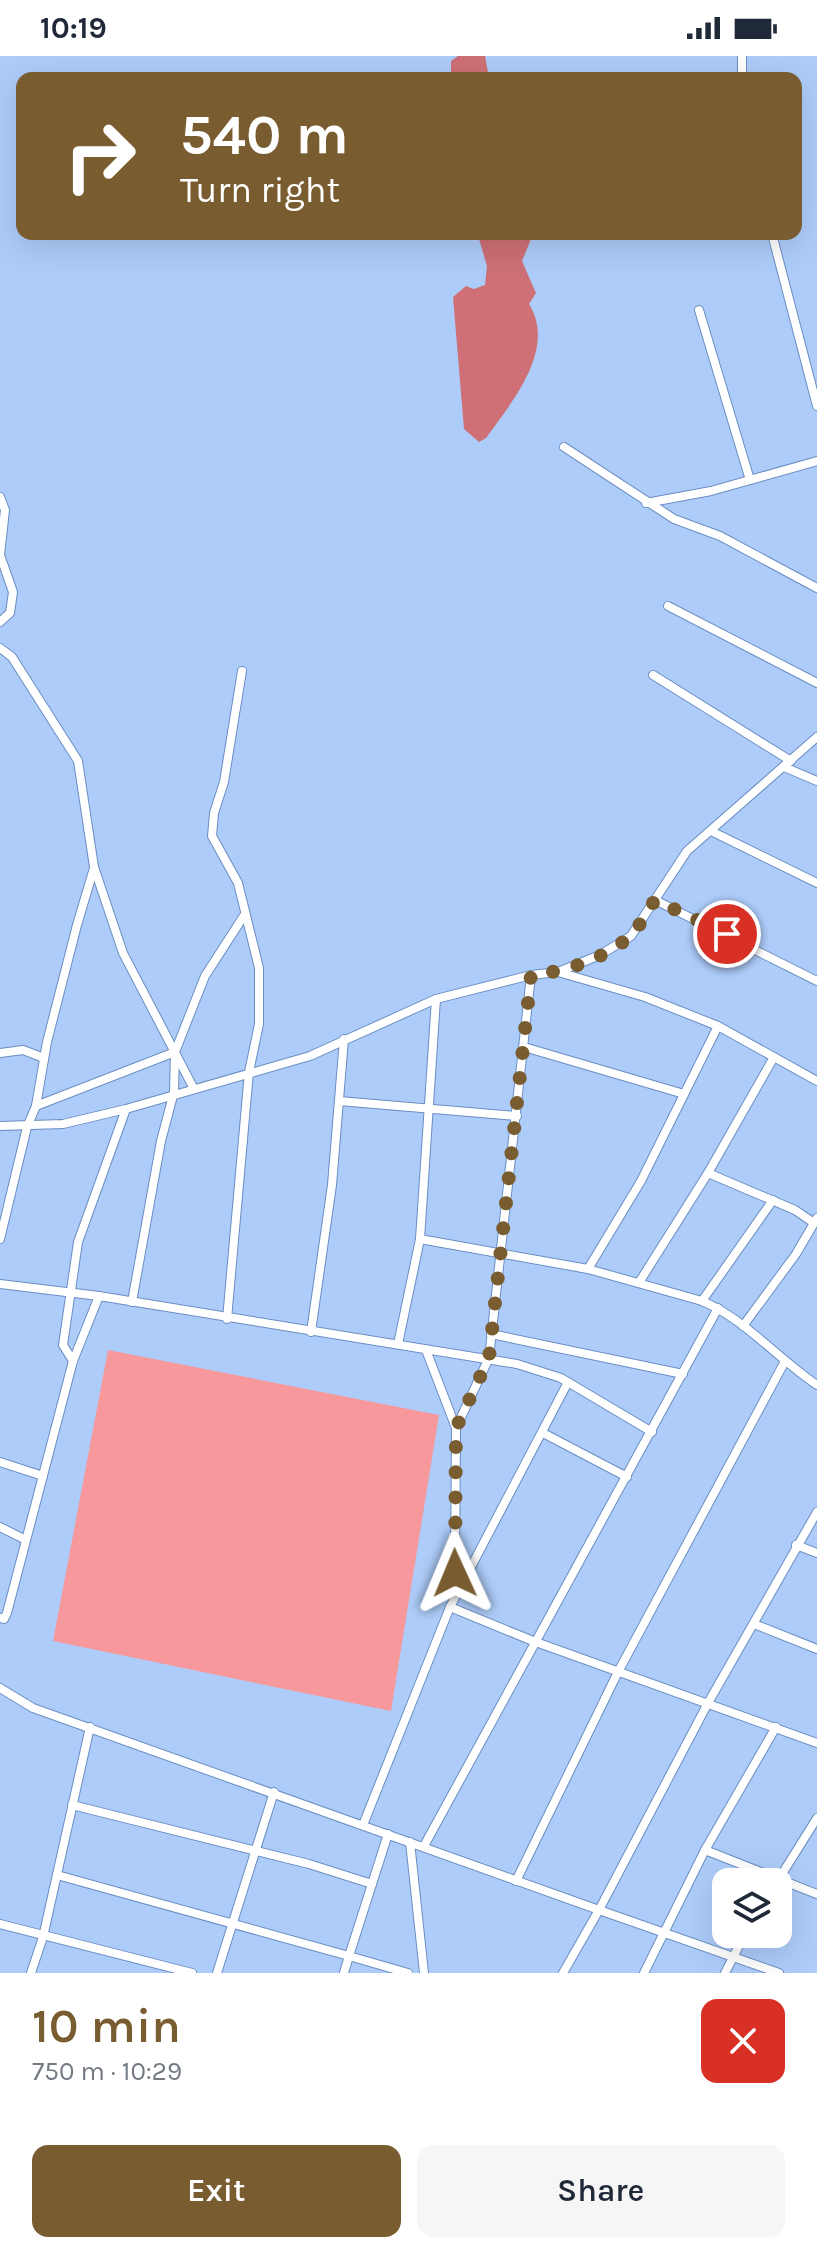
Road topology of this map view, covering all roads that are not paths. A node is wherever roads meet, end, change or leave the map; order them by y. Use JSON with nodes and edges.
{"nodes":[{"id":1,"x":774,"y":240,"type":"edge"},
{"id":2,"x":699,"y":310,"type":"dead end"},
{"id":3,"x":817,"y":406,"type":"edge"},
{"id":4,"x":564,"y":447,"type":"dead end"},
{"id":5,"x":817,"y":461,"type":"edge"},
{"id":6,"x":750,"y":480,"type":"junction"},
{"id":7,"x":0,"y":497,"type":"edge"},
{"id":8,"x":646,"y":503,"type":"junction"},
{"id":9,"x":817,"y":588,"type":"edge"},
{"id":10,"x":668,"y":606,"type":"dead end"},
{"id":11,"x":0,"y":622,"type":"edge"},
{"id":12,"x":0,"y":648,"type":"edge"},
{"id":13,"x":242,"y":671,"type":"dead end"},
{"id":14,"x":653,"y":675,"type":"dead end"},
{"id":15,"x":817,"y":683,"type":"edge"},
{"id":16,"x":817,"y":737,"type":"edge"},
{"id":17,"x":787,"y":764,"type":"junction"},
{"id":18,"x":817,"y":781,"type":"edge"},
{"id":19,"x":711,"y":831,"type":"junction"},
{"id":20,"x":94,"y":867,"type":"junction"},
{"id":21,"x":817,"y":883,"type":"edge"},
{"id":22,"x":655,"y":900,"type":"junction"},
{"id":23,"x":245,"y":914,"type":"junction"},
{"id":24,"x":558,"y":972,"type":"junction"},
{"id":25,"x":531,"y":975,"type":"junction"},
{"id":26,"x":817,"y":981,"type":"edge"},
{"id":27,"x":436,"y":999,"type":"junction"},
{"id":28,"x":718,"y":1026,"type":"junction"},
{"id":29,"x":344,"y":1039,"type":"junction"},
{"id":30,"x":524,"y":1047,"type":"junction"},
{"id":31,"x":175,"y":1052,"type":"junction"},
{"id":32,"x":0,"y":1053,"type":"edge"},
{"id":33,"x":774,"y":1057,"type":"junction"},
{"id":34,"x":44,"y":1058,"type":"junction"},
{"id":35,"x":249,"y":1072,"type":"junction"},
{"id":36,"x":817,"y":1081,"type":"edge"},
{"id":37,"x":194,"y":1089,"type":"junction"},
{"id":38,"x":174,"y":1092,"type":"junction"},
{"id":39,"x":684,"y":1094,"type":"junction"},
{"id":40,"x":339,"y":1101,"type":"junction"},
{"id":41,"x":36,"y":1106,"type":"junction"},
{"id":42,"x":126,"y":1109,"type":"junction"},
{"id":43,"x":429,"y":1111,"type":"junction"},
{"id":44,"x":517,"y":1116,"type":"junction"},
{"id":45,"x":0,"y":1126,"type":"edge"},
{"id":46,"x":27,"y":1127,"type":"junction"},
{"id":47,"x":708,"y":1173,"type":"junction"},
{"id":48,"x":773,"y":1200,"type":"junction"},
{"id":49,"x":3,"y":1208,"type":"edge"},
{"id":50,"x":815,"y":1220,"type":"edge"},
{"id":51,"x":0,"y":1239,"type":"edge"},
{"id":52,"x":420,"y":1239,"type":"junction"},
{"id":53,"x":501,"y":1255,"type":"junction"},
{"id":54,"x":588,"y":1269,"type":"junction"},
{"id":55,"x":640,"y":1281,"type":"junction"},
{"id":56,"x":0,"y":1284,"type":"edge"},
{"id":57,"x":68,"y":1292,"type":"junction"},
{"id":58,"x":99,"y":1296,"type":"junction"},
{"id":59,"x":702,"y":1301,"type":"junction"},
{"id":60,"x":132,"y":1302,"type":"junction"},
{"id":61,"x":718,"y":1308,"type":"junction"},
{"id":62,"x":227,"y":1319,"type":"junction"},
{"id":63,"x":743,"y":1326,"type":"junction"},
{"id":64,"x":311,"y":1332,"type":"junction"},
{"id":65,"x":491,"y":1334,"type":"junction"},
{"id":66,"x":398,"y":1344,"type":"junction"},
{"id":67,"x":426,"y":1350,"type":"junction"},
{"id":68,"x":489,"y":1358,"type":"junction"},
{"id":69,"x":73,"y":1361,"type":"junction"},
{"id":70,"x":784,"y":1363,"type":"junction"},
{"id":71,"x":683,"y":1374,"type":"junction"},
{"id":72,"x":567,"y":1384,"type":"junction"},
{"id":73,"x":817,"y":1385,"type":"edge"},
{"id":74,"x":456,"y":1428,"type":"junction"},
{"id":75,"x":652,"y":1432,"type":"junction"},
{"id":76,"x":543,"y":1433,"type":"junction"},
{"id":77,"x":0,"y":1462,"type":"edge"},
{"id":78,"x":43,"y":1476,"type":"junction"},
{"id":79,"x":627,"y":1477,"type":"junction"},
{"id":80,"x":817,"y":1512,"type":"edge"},
{"id":81,"x":0,"y":1527,"type":"edge"},
{"id":82,"x":24,"y":1539,"type":"junction"},
{"id":83,"x":796,"y":1545,"type":"junction"},
{"id":84,"x":817,"y":1553,"type":"edge"},
{"id":85,"x":466,"y":1577,"type":"junction"},
{"id":86,"x":450,"y":1607,"type":"junction"},
{"id":87,"x":0,"y":1618,"type":"edge"},
{"id":88,"x":754,"y":1624,"type":"junction"},
{"id":89,"x":533,"y":1641,"type":"junction"},
{"id":90,"x":817,"y":1649,"type":"edge"},
{"id":91,"x":618,"y":1672,"type":"junction"},
{"id":92,"x":0,"y":1688,"type":"edge"},
{"id":93,"x":708,"y":1703,"type":"junction"},
{"id":94,"x":90,"y":1727,"type":"junction"},
{"id":95,"x":776,"y":1727,"type":"junction"},
{"id":96,"x":817,"y":1743,"type":"edge"},
{"id":97,"x":274,"y":1792,"type":"junction"},
{"id":98,"x":72,"y":1805,"type":"junction"},
{"id":99,"x":817,"y":1818,"type":"edge"},
{"id":100,"x":363,"y":1825,"type":"junction"},
{"id":101,"x":388,"y":1834,"type":"junction"},
{"id":102,"x":410,"y":1842,"type":"junction"},
{"id":103,"x":424,"y":1846,"type":"junction"},
{"id":104,"x":705,"y":1850,"type":"junction"},
{"id":105,"x":256,"y":1852,"type":"junction"},
{"id":106,"x":747,"y":1868,"type":"edge"},
{"id":107,"x":785,"y":1868,"type":"edge"},
{"id":108,"x":57,"y":1875,"type":"junction"},
{"id":109,"x":516,"y":1881,"type":"junction"},
{"id":110,"x":372,"y":1884,"type":"junction"},
{"id":111,"x":792,"y":1886,"type":"edge"},
{"id":112,"x":817,"y":1894,"type":"edge"},
{"id":113,"x":599,"y":1910,"type":"junction"},
{"id":114,"x":0,"y":1924,"type":"edge"},
{"id":115,"x":233,"y":1924,"type":"junction"},
{"id":116,"x":661,"y":1933,"type":"junction"},
{"id":117,"x":43,"y":1937,"type":"junction"},
{"id":118,"x":736,"y":1948,"type":"edge"},
{"id":119,"x":349,"y":1956,"type":"junction"},
{"id":120,"x":731,"y":1957,"type":"junction"},
{"id":121,"x":31,"y":1973,"type":"edge"},
{"id":122,"x":192,"y":1973,"type":"edge"},
{"id":123,"x":217,"y":1973,"type":"edge"},
{"id":124,"x":344,"y":1973,"type":"edge"},
{"id":125,"x":408,"y":1973,"type":"edge"},
{"id":126,"x":424,"y":1973,"type":"edge"},
{"id":127,"x":563,"y":1973,"type":"edge"},
{"id":128,"x":644,"y":1973,"type":"edge"},
{"id":129,"x":725,"y":1973,"type":"edge"},
{"id":130,"x":779,"y":1973,"type":"edge"}],
"edges":[{"from":1,"to":3,"type":"street"},
{"from":2,"to":6,"type":"street"},
{"from":4,"to":8,"type":"street"},
{"from":5,"to":6,"type":"street"},
{"from":6,"to":8,"type":"street"},
{"from":7,"to":11,"type":"street"},
{"from":8,"to":9,"type":"street"},
{"from":10,"to":15,"type":"street"},
{"from":12,"to":20,"type":"street"},
{"from":13,"to":23,"type":"street"},
{"from":14,"to":17,"type":"street"},
{"from":16,"to":17,"type":"street"},
{"from":17,"to":18,"type":"street"},
{"from":17,"to":19,"type":"street"},
{"from":19,"to":21,"type":"street"},
{"from":19,"to":22,"type":"street"},
{"from":20,"to":31,"type":"street"},
{"from":20,"to":34,"type":"street"},
{"from":22,"to":24,"type":"street"},
{"from":22,"to":26,"type":"street"},
{"from":23,"to":31,"type":"street"},
{"from":23,"to":35,"type":"street"},
{"from":24,"to":25,"type":"street"},
{"from":24,"to":28,"type":"street"},
{"from":25,"to":27,"type":"street"},
{"from":25,"to":30,"type":"street"},
{"from":27,"to":29,"type":"street"},
{"from":27,"to":43,"type":"street"},
{"from":28,"to":33,"type":"street"},
{"from":28,"to":39,"type":"street"},
{"from":29,"to":35,"type":"street"},
{"from":29,"to":40,"type":"street"},
{"from":30,"to":39,"type":"street"},
{"from":30,"to":44,"type":"street"},
{"from":31,"to":37,"type":"street"},
{"from":31,"to":38,"type":"street"},
{"from":31,"to":41,"type":"street"},
{"from":32,"to":34,"type":"street"},
{"from":33,"to":36,"type":"street"},
{"from":33,"to":47,"type":"street"},
{"from":34,"to":41,"type":"street"},
{"from":35,"to":37,"type":"street"},
{"from":35,"to":62,"type":"street"},
{"from":37,"to":38,"type":"street"},
{"from":38,"to":42,"type":"street"},
{"from":38,"to":60,"type":"street"},
{"from":39,"to":54,"type":"street"},
{"from":40,"to":43,"type":"street"},
{"from":40,"to":64,"type":"street"},
{"from":41,"to":46,"type":"street"},
{"from":42,"to":46,"type":"street"},
{"from":42,"to":57,"type":"street"},
{"from":43,"to":44,"type":"street"},
{"from":43,"to":52,"type":"street"},
{"from":44,"to":53,"type":"street"},
{"from":45,"to":46,"type":"street"},
{"from":46,"to":49,"type":"street"},
{"from":47,"to":48,"type":"street"},
{"from":47,"to":55,"type":"street"},
{"from":48,"to":50,"type":"street"},
{"from":48,"to":59,"type":"street"},
{"from":49,"to":51,"type":"street"},
{"from":50,"to":63,"type":"street"},
{"from":52,"to":53,"type":"street"},
{"from":52,"to":66,"type":"street"},
{"from":53,"to":54,"type":"street"},
{"from":53,"to":65,"type":"street"},
{"from":54,"to":55,"type":"street"},
{"from":55,"to":59,"type":"street"},
{"from":56,"to":57,"type":"street"},
{"from":57,"to":58,"type":"street"},
{"from":57,"to":69,"type":"street"},
{"from":58,"to":60,"type":"street"},
{"from":58,"to":69,"type":"street"},
{"from":59,"to":61,"type":"street"},
{"from":60,"to":62,"type":"street"},
{"from":61,"to":63,"type":"street"},
{"from":61,"to":71,"type":"street"},
{"from":62,"to":64,"type":"street"},
{"from":63,"to":70,"type":"street"},
{"from":64,"to":66,"type":"street"},
{"from":65,"to":68,"type":"street"},
{"from":65,"to":71,"type":"street"},
{"from":66,"to":67,"type":"street"},
{"from":67,"to":68,"type":"street"},
{"from":67,"to":74,"type":"street"},
{"from":68,"to":72,"type":"street"},
{"from":68,"to":74,"type":"street"},
{"from":69,"to":78,"type":"street"},
{"from":70,"to":73,"type":"street"},
{"from":70,"to":91,"type":"street"},
{"from":71,"to":75,"type":"street"},
{"from":72,"to":75,"type":"street"},
{"from":72,"to":76,"type":"street"},
{"from":74,"to":85,"type":"street"},
{"from":75,"to":79,"type":"street"},
{"from":76,"to":79,"type":"street"},
{"from":76,"to":85,"type":"street"},
{"from":77,"to":78,"type":"street"},
{"from":78,"to":82,"type":"street"},
{"from":79,"to":89,"type":"street"},
{"from":80,"to":83,"type":"street"},
{"from":81,"to":82,"type":"street"},
{"from":82,"to":87,"type":"street"},
{"from":83,"to":84,"type":"street"},
{"from":83,"to":88,"type":"street"},
{"from":85,"to":86,"type":"street"},
{"from":86,"to":89,"type":"street"},
{"from":86,"to":100,"type":"street"},
{"from":88,"to":90,"type":"street"},
{"from":88,"to":93,"type":"street"},
{"from":89,"to":91,"type":"street"},
{"from":89,"to":103,"type":"street"},
{"from":91,"to":93,"type":"street"},
{"from":91,"to":109,"type":"street"},
{"from":92,"to":94,"type":"street"},
{"from":93,"to":95,"type":"street"},
{"from":93,"to":113,"type":"street"},
{"from":94,"to":97,"type":"street"},
{"from":94,"to":98,"type":"street"},
{"from":95,"to":96,"type":"street"},
{"from":95,"to":104,"type":"street"},
{"from":97,"to":100,"type":"street"},
{"from":97,"to":105,"type":"street"},
{"from":98,"to":105,"type":"street"},
{"from":98,"to":108,"type":"street"},
{"from":99,"to":107,"type":"street"},
{"from":100,"to":101,"type":"street"},
{"from":101,"to":102,"type":"street"},
{"from":101,"to":110,"type":"street"},
{"from":102,"to":103,"type":"street"},
{"from":102,"to":126,"type":"street"},
{"from":103,"to":109,"type":"street"},
{"from":104,"to":106,"type":"street"},
{"from":104,"to":116,"type":"street"},
{"from":105,"to":110,"type":"street"},
{"from":105,"to":115,"type":"street"},
{"from":108,"to":115,"type":"street"},
{"from":108,"to":117,"type":"street"},
{"from":109,"to":113,"type":"street"},
{"from":110,"to":119,"type":"street"},
{"from":111,"to":112,"type":"street"},
{"from":113,"to":116,"type":"street"},
{"from":113,"to":127,"type":"street"},
{"from":114,"to":117,"type":"street"},
{"from":115,"to":119,"type":"street"},
{"from":115,"to":123,"type":"street"},
{"from":116,"to":120,"type":"street"},
{"from":116,"to":128,"type":"street"},
{"from":117,"to":121,"type":"street"},
{"from":117,"to":122,"type":"street"},
{"from":118,"to":120,"type":"street"},
{"from":119,"to":124,"type":"street"},
{"from":119,"to":125,"type":"street"},
{"from":120,"to":129,"type":"street"},
{"from":120,"to":130,"type":"street"}]}
